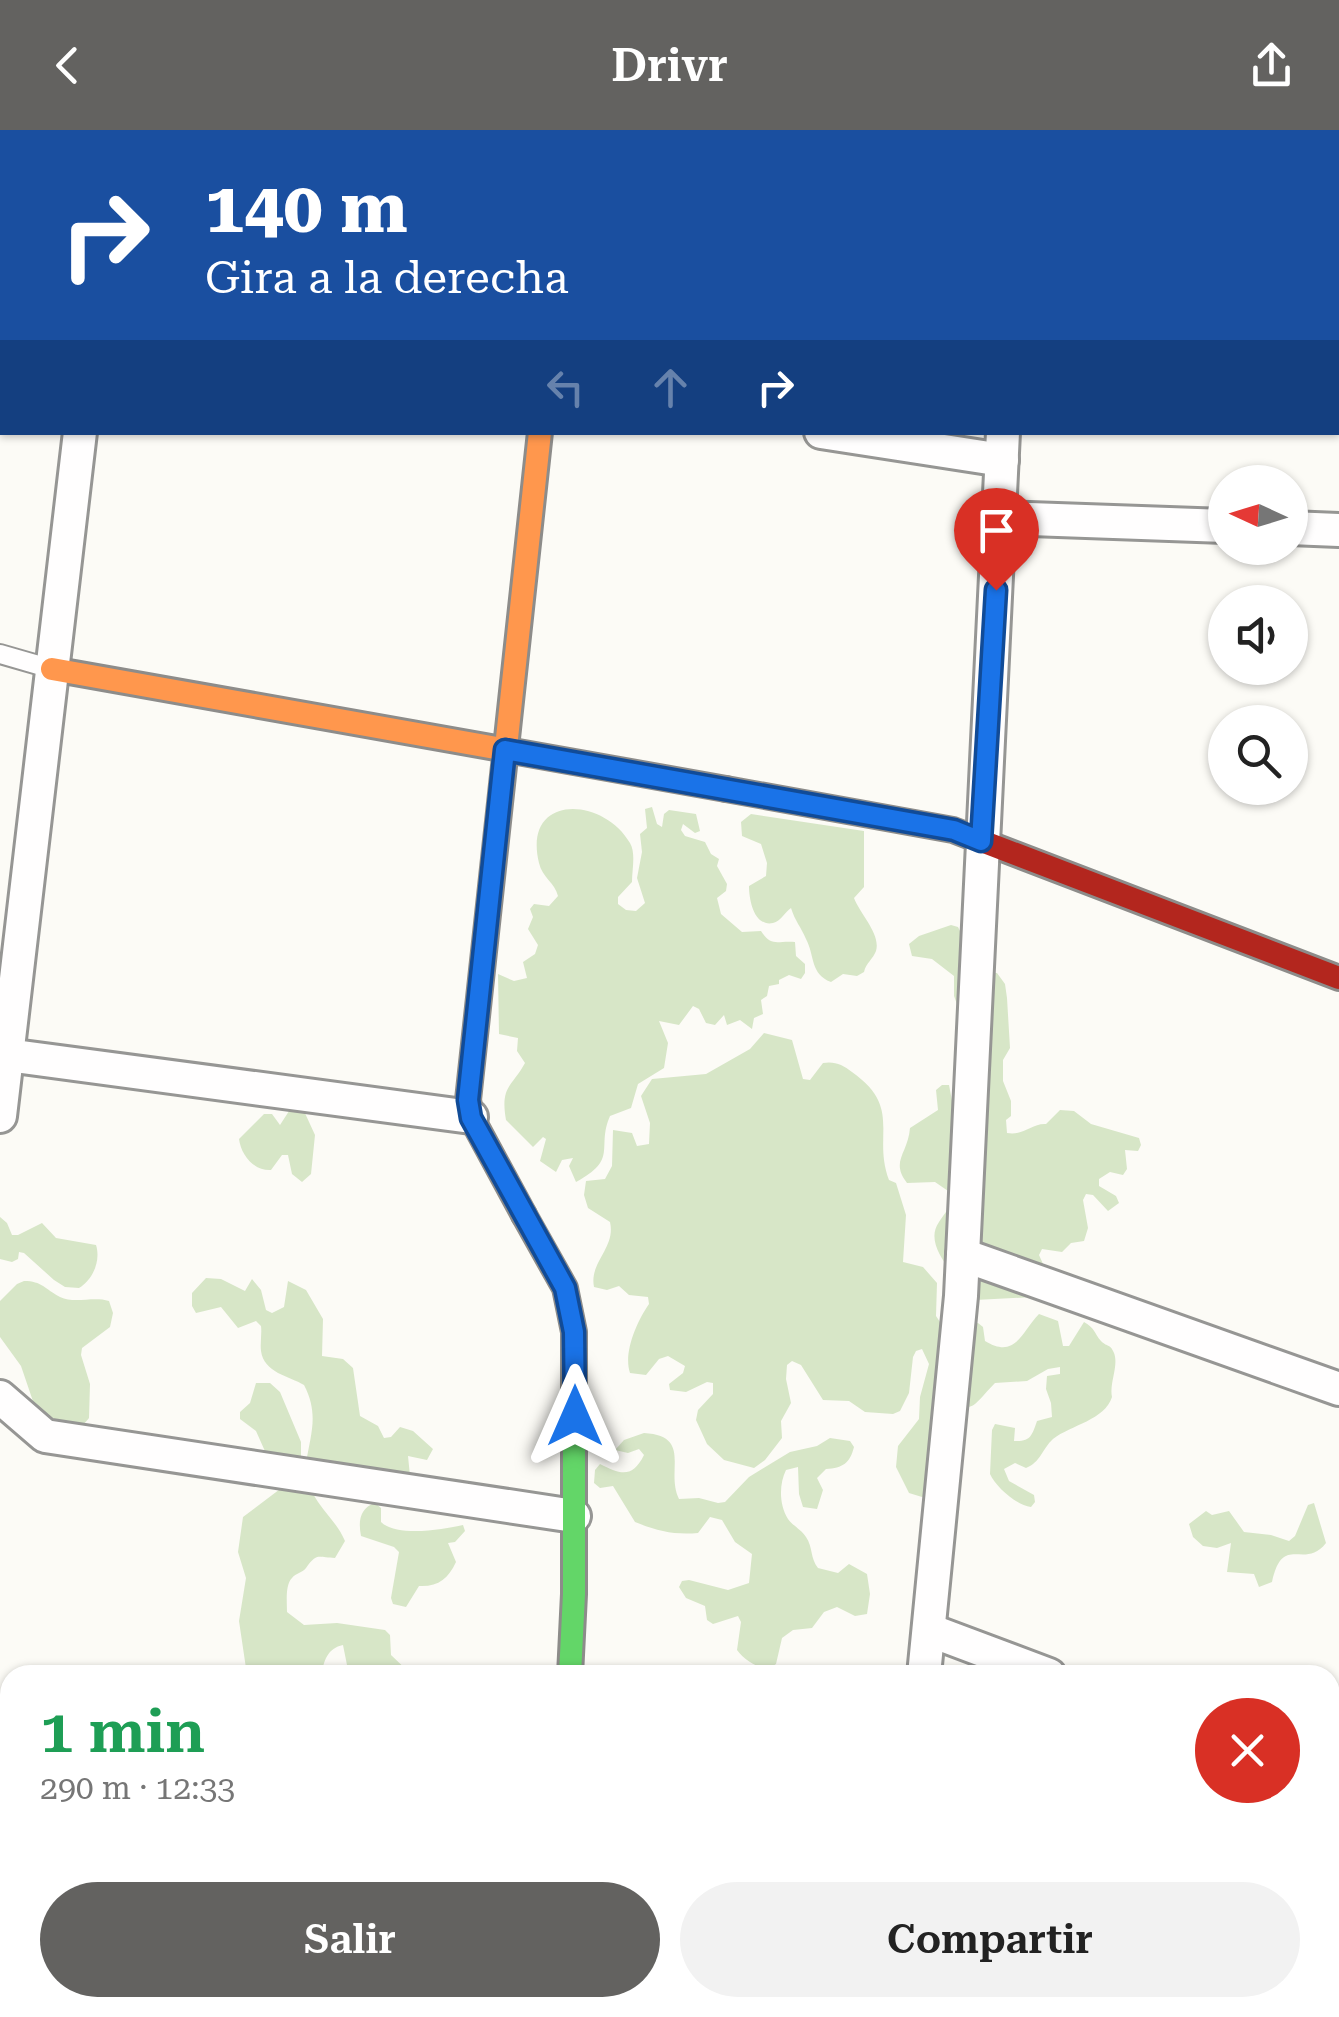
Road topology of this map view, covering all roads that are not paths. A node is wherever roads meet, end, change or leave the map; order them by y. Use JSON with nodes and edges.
{"nodes":[{"id":1,"x":80,"y":435,"type":"edge"},
{"id":2,"x":540,"y":435,"type":"edge"},
{"id":3,"x":860,"y":435,"type":"edge"},
{"id":4,"x":1002,"y":446,"type":"edge"},
{"id":5,"x":1000,"y":518,"type":"junction"},
{"id":6,"x":1208,"y":525,"type":"edge"},
{"id":7,"x":1308,"y":529,"type":"edge"},
{"id":8,"x":1339,"y":530,"type":"edge"},
{"id":9,"x":0,"y":654,"type":"edge"},
{"id":10,"x":52,"y":669,"type":"junction"},
{"id":11,"x":505,"y":750,"type":"junction"},
{"id":12,"x":981,"y":841,"type":"junction"},
{"id":13,"x":1339,"y":978,"type":"edge"},
{"id":14,"x":7,"y":1055,"type":"junction"},
{"id":15,"x":0,"y":1116,"type":"edge"},
{"id":16,"x":471,"y":1118,"type":"junction"},
{"id":17,"x":963,"y":1255,"type":"junction"},
{"id":18,"x":1339,"y":1390,"type":"edge"},
{"id":19,"x":0,"y":1397,"type":"edge"},
{"id":20,"x":574,"y":1516,"type":"junction"},
{"id":21,"x":928,"y":1630,"type":"junction"},
{"id":22,"x":570,"y":1665,"type":"edge"},
{"id":23,"x":925,"y":1665,"type":"edge"},
{"id":24,"x":1022,"y":1665,"type":"edge"}],
"edges":[{"from":1,"to":10,"type":"street"},
{"from":2,"to":11,"type":"street"},
{"from":3,"to":4,"type":"street"},
{"from":4,"to":5,"type":"street"},
{"from":5,"to":6,"type":"street"},
{"from":5,"to":12,"type":"street"},
{"from":7,"to":8,"type":"street"},
{"from":9,"to":10,"type":"lane"},
{"from":10,"to":11,"type":"street"},
{"from":10,"to":14,"type":"street"},
{"from":11,"to":12,"type":"street"},
{"from":11,"to":16,"type":"street"},
{"from":12,"to":13,"type":"street"},
{"from":12,"to":17,"type":"street"},
{"from":14,"to":15,"type":"street"},
{"from":14,"to":16,"type":"street"},
{"from":16,"to":20,"type":"street"},
{"from":17,"to":18,"type":"street"},
{"from":17,"to":21,"type":"street"},
{"from":19,"to":20,"type":"street"},
{"from":20,"to":22,"type":"street"},
{"from":21,"to":23,"type":"street"},
{"from":21,"to":24,"type":"street"}]}
